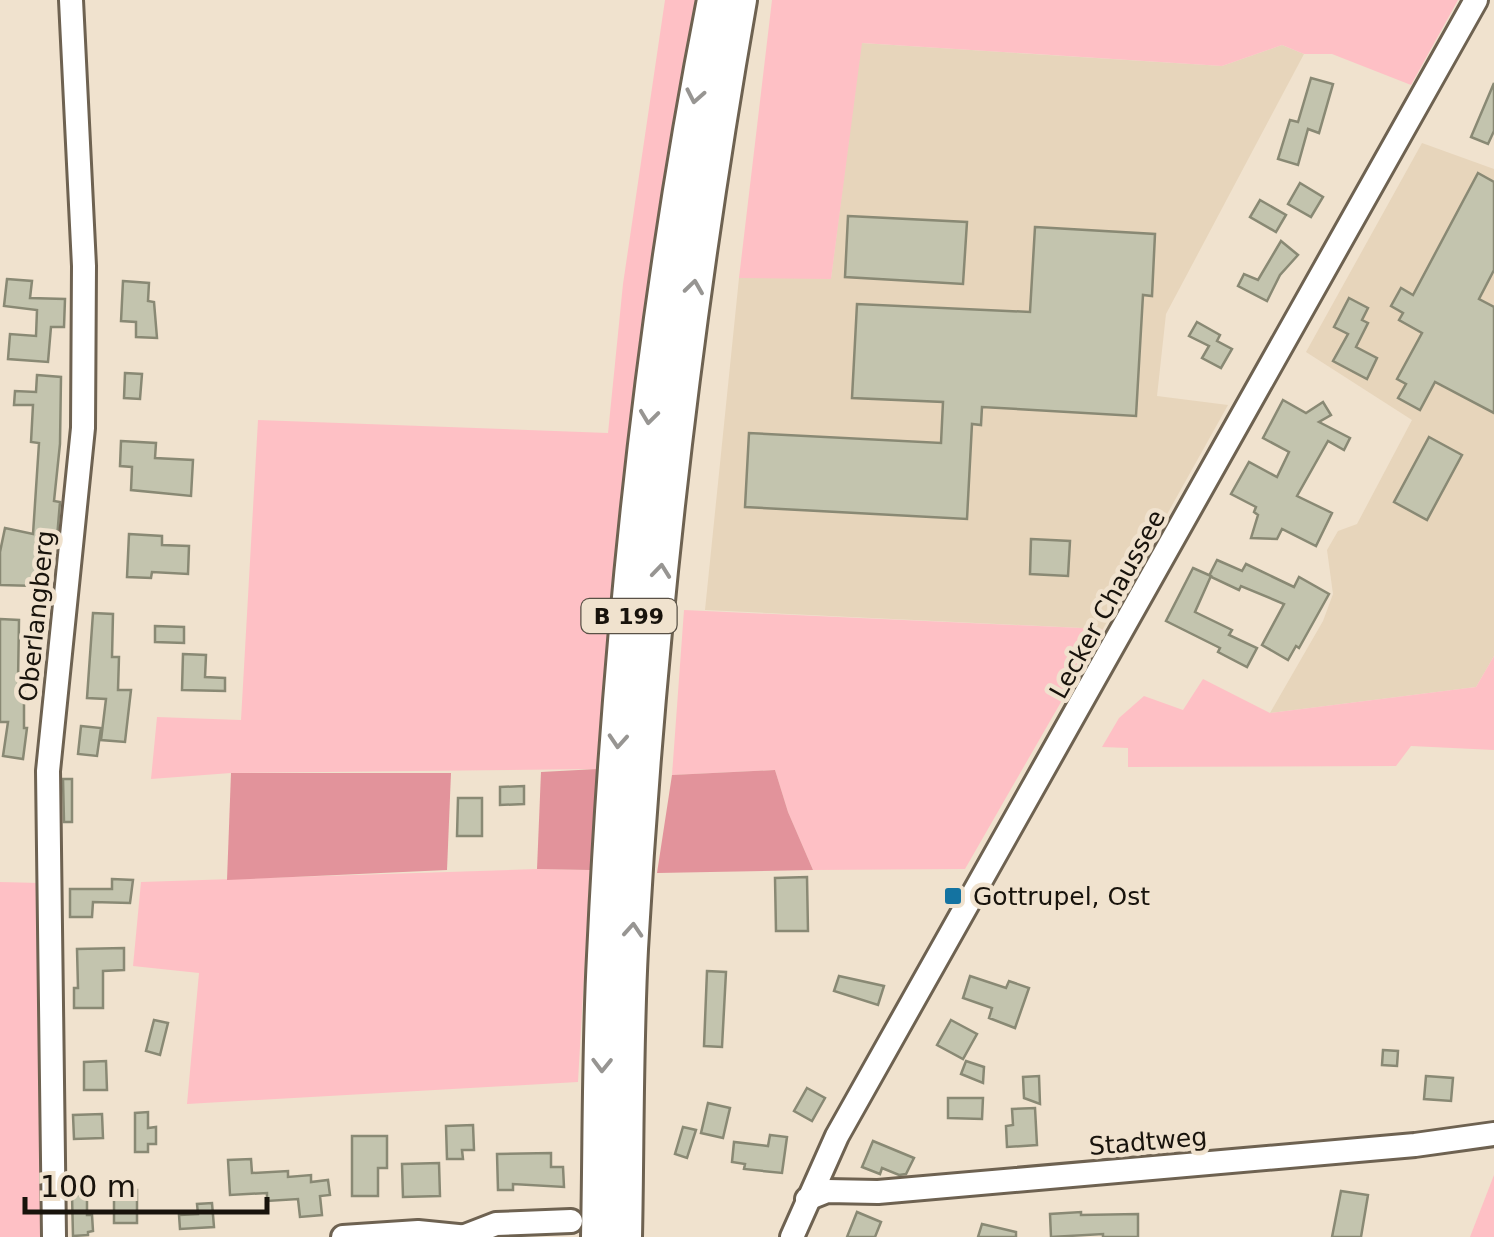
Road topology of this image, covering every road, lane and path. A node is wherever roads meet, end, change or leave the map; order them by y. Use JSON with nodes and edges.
{"nodes":[{"id":1,"x":71,"y":0,"type":"edge"},
{"id":2,"x":714,"y":0,"type":"edge"},
{"id":3,"x":740,"y":0,"type":"edge"},
{"id":4,"x":1476,"y":0,"type":"edge"},
{"id":5,"x":1494,"y":1134,"type":"edge"},
{"id":6,"x":807,"y":1199,"type":"junction"},
{"id":7,"x":585,"y":1229,"type":"edge"},
{"id":8,"x":794,"y":1231,"type":"edge"},
{"id":9,"x":467,"y":1236,"type":"edge"},
{"id":10,"x":54,"y":1237,"type":"edge"},
{"id":11,"x":343,"y":1237,"type":"edge"},
{"id":12,"x":625,"y":1237,"type":"edge"}],
"edges":[{"from":1,"to":10,"type":"street","name":"Oberlangberg"},
{"from":2,"to":7,"type":"highway","number":"B 199","one_way":true},
{"from":12,"to":3,"type":"highway","number":"B 199","one_way":true},
{"from":4,"to":6,"type":"street","name":"Lecker Chaussee"},
{"from":5,"to":6,"type":"street","name":"Stadtweg"},
{"from":6,"to":8,"type":"street","name":"Lecker Chaussee"},
{"from":7,"to":9,"type":"street"},
{"from":9,"to":11,"type":"street"}]}
